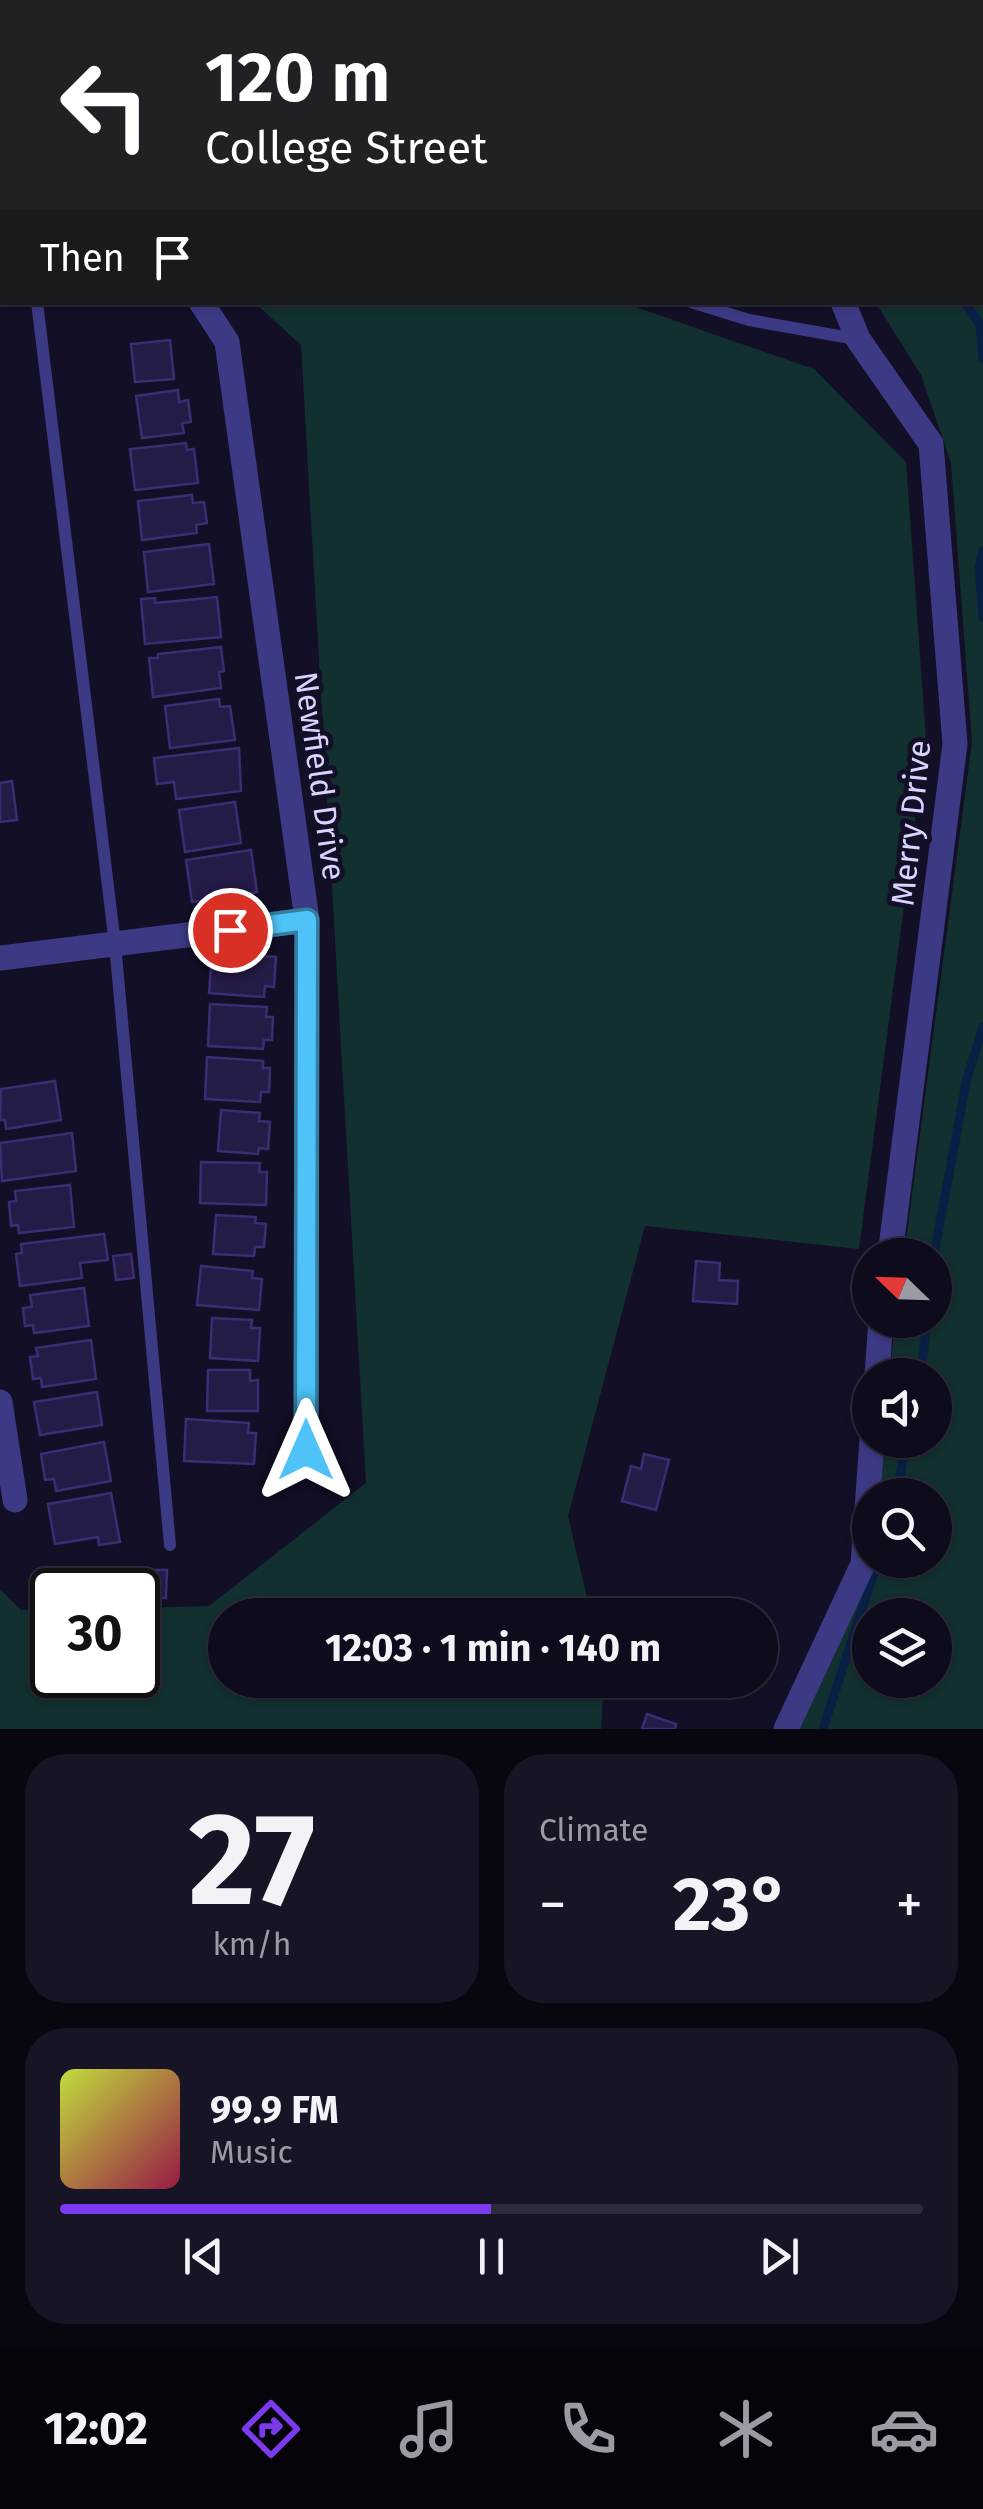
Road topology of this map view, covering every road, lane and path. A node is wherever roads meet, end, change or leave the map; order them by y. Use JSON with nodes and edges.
{"nodes":[{"id":1,"x":37,"y":305,"type":"edge"},
{"id":2,"x":203,"y":305,"type":"edge"},
{"id":3,"x":702,"y":305,"type":"edge"},
{"id":4,"x":845,"y":305,"type":"edge"},
{"id":5,"x":858,"y":339,"type":"junction"},
{"id":6,"x":307,"y":920,"type":"junction"},
{"id":7,"x":116,"y":944,"type":"junction"},
{"id":8,"x":0,"y":958,"type":"edge"},
{"id":9,"x":892,"y":1238,"type":"edge"},
{"id":10,"x":0,"y":1402,"type":"edge"},
{"id":11,"x":4,"y":1450,"type":"edge"},
{"id":12,"x":306,"y":1450,"type":"dead end"},
{"id":13,"x":871,"y":1458,"type":"edge"},
{"id":14,"x":15,"y":1500,"type":"dead end"},
{"id":15,"x":170,"y":1544,"type":"dead end"},
{"id":16,"x":786,"y":1729,"type":"edge"}],
"edges":[{"from":1,"to":7,"type":"lane"},
{"from":2,"to":6,"type":"street","name":"Newfield Drive"},
{"from":3,"to":5,"type":"lane"},
{"from":4,"to":5,"type":"street","name":"Merry Drive"},
{"from":5,"to":9,"type":"street","name":"Merry Drive"},
{"from":6,"to":7,"type":"street"},
{"from":6,"to":12,"type":"street","name":"Newfield Drive"},
{"from":7,"to":8,"type":"street"},
{"from":7,"to":15,"type":"lane"},
{"from":10,"to":11,"type":"street"},
{"from":11,"to":14,"type":"street"},
{"from":13,"to":16,"type":"street"}]}
